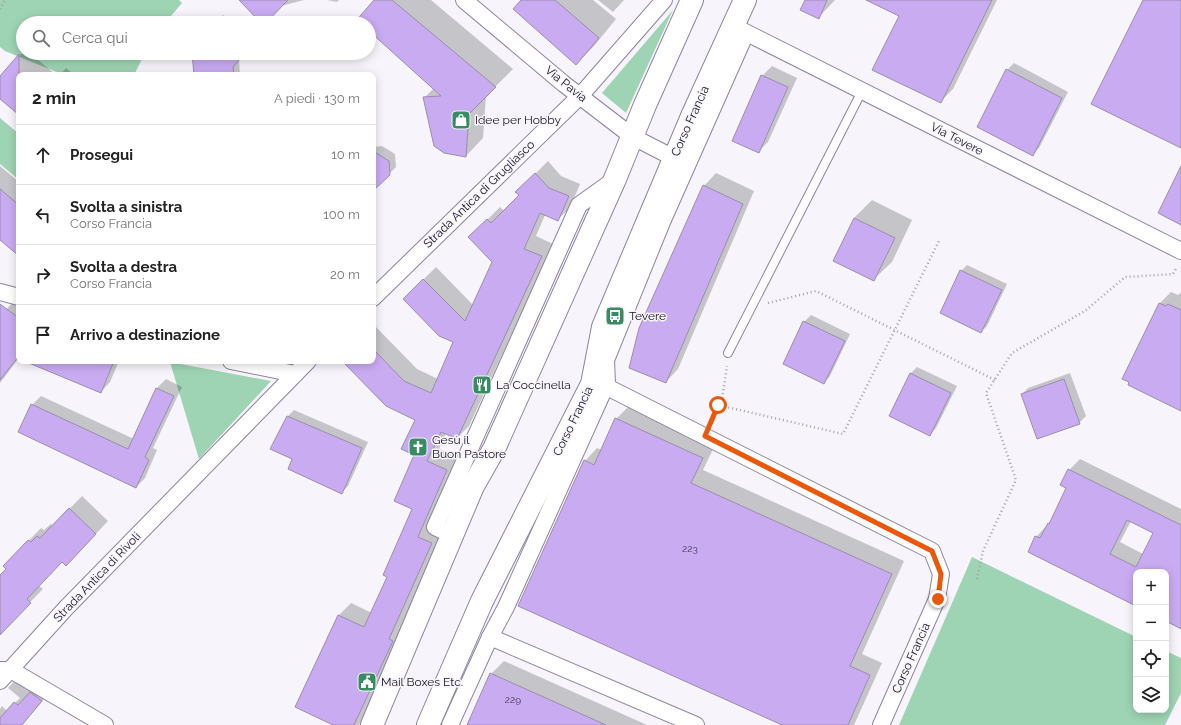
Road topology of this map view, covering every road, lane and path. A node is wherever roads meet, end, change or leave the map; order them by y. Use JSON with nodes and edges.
{"nodes":[{"id":1,"x":5,"y":0,"type":"edge"},
{"id":2,"x":464,"y":0,"type":"edge"},
{"id":3,"x":664,"y":0,"type":"edge"},
{"id":4,"x":745,"y":0,"type":"edge"},
{"id":5,"x":686,"y":2,"type":"edge"},
{"id":6,"x":0,"y":9,"type":"edge"},
{"id":7,"x":740,"y":29,"type":"junction"},
{"id":8,"x":862,"y":91,"type":"junction"},
{"id":9,"x":580,"y":96,"type":"junction"},
{"id":10,"x":633,"y":137,"type":"junction"},
{"id":11,"x":674,"y":158,"type":"junction"},
{"id":12,"x":940,"y":239,"type":"dead end"},
{"id":13,"x":1180,"y":258,"type":"edge"},
{"id":14,"x":0,"y":292,"type":"edge"},
{"id":15,"x":376,"y":295,"type":"edge"},
{"id":16,"x":16,"y":296,"type":"edge"},
{"id":17,"x":752,"y":307,"type":"junction"},
{"id":18,"x":895,"y":329,"type":"junction"},
{"id":19,"x":728,"y":353,"type":"joint"},
{"id":20,"x":246,"y":364,"type":"edge"},
{"id":21,"x":305,"y":364,"type":"edge"},
{"id":22,"x":295,"y":374,"type":"junction"},
{"id":23,"x":995,"y":380,"type":"junction"},
{"id":24,"x":606,"y":386,"type":"junction"},
{"id":25,"x":721,"y":406,"type":"junction"},
{"id":26,"x":705,"y":436,"type":"junction"},
{"id":27,"x":977,"y":579,"type":"dead end"},
{"id":28,"x":490,"y":638,"type":"junction"},
{"id":29,"x":4,"y":674,"type":"edge"},
{"id":30,"x":105,"y":725,"type":"edge"},
{"id":31,"x":372,"y":725,"type":"edge"},
{"id":32,"x":428,"y":725,"type":"edge"},
{"id":33,"x":450,"y":725,"type":"edge"},
{"id":34,"x":696,"y":725,"type":"edge"},
{"id":35,"x":881,"y":725,"type":"edge"}],
"edges":[{"from":1,"to":6,"type":"path"},
{"from":2,"to":9,"type":"street","name":"Via Pavia"},
{"from":3,"to":9,"type":"street","name":"Strada Antica di Grugliasco"},
{"from":4,"to":7,"type":"main road","name":"Corso Francia"},
{"from":5,"to":10,"type":"main road"},
{"from":7,"to":8,"type":"street","name":"Via Tevere"},
{"from":7,"to":11,"type":"main road","name":"Corso Francia"},
{"from":7,"to":24,"type":"street","name":"Corso Francia"},
{"from":8,"to":13,"type":"street","name":"Via Tevere"},
{"from":8,"to":17,"type":"lane"},
{"from":9,"to":10,"type":"street","name":"Via Pavia"},
{"from":9,"to":15,"type":"street","name":"Strada Antica di Grugliasco"},
{"from":10,"to":11,"type":"street","name":"Via Pavia"},
{"from":10,"to":31,"type":"main road"},
{"from":11,"to":32,"type":"main road","name":"Corso Francia"},
{"from":12,"to":18,"type":"path"},
{"from":13,"to":23,"type":"path"},
{"from":14,"to":16,"type":"street"},
{"from":17,"to":18,"type":"path"},
{"from":17,"to":19,"type":"lane"},
{"from":18,"to":23,"type":"path"},
{"from":18,"to":25,"type":"path"},
{"from":19,"to":25,"type":"path"},
{"from":20,"to":22,"type":"street"},
{"from":21,"to":22,"type":"street"},
{"from":22,"to":29,"type":"street","name":"Strada Antica di Rivoli"},
{"from":23,"to":27,"type":"path"},
{"from":24,"to":26,"type":"street","name":"Corso Francia"},
{"from":24,"to":28,"type":"street","name":"Corso Francia"},
{"from":25,"to":26,"type":"path"},
{"from":26,"to":35,"type":"street","name":"Corso Francia"},
{"from":28,"to":33,"type":"street","name":"Corso Francia"},
{"from":28,"to":34,"type":"street"},
{"from":29,"to":30,"type":"street"}]}
